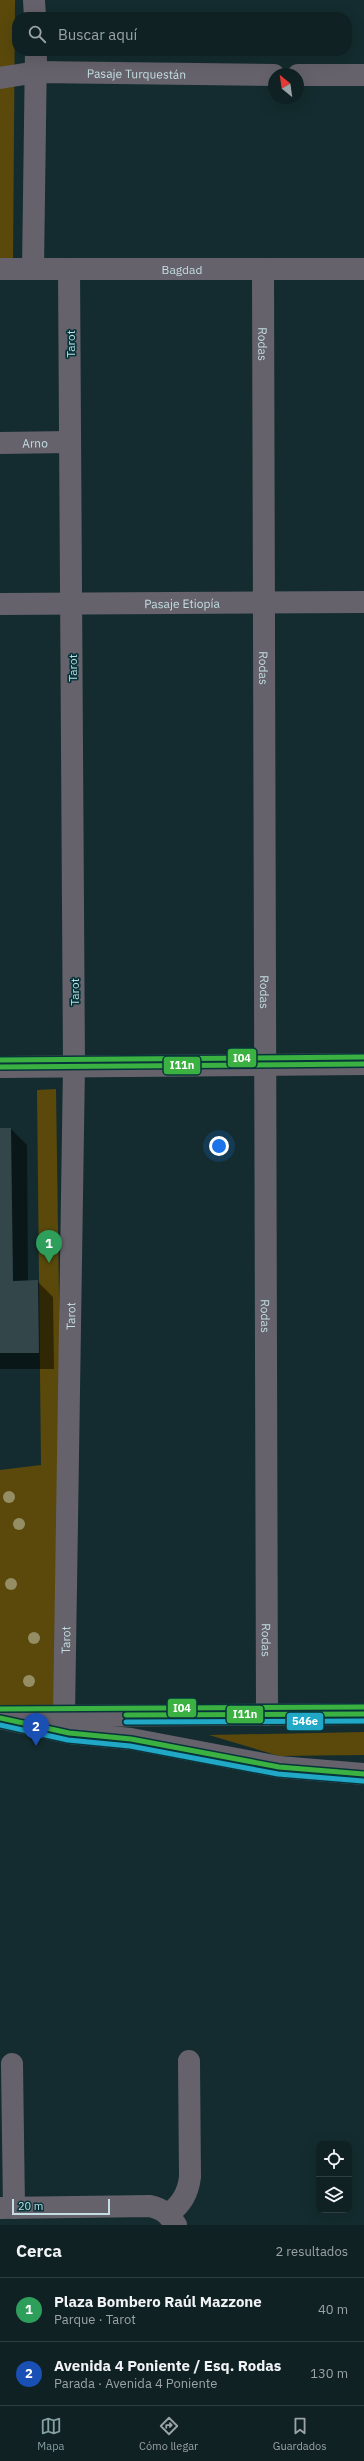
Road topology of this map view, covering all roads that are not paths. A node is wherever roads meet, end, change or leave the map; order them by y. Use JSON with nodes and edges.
{"nodes":[{"id":1,"x":34,"y":0,"type":"edge"},
{"id":2,"x":35,"y":12,"type":"edge"},
{"id":3,"x":36,"y":56,"type":"edge"},
{"id":4,"x":37,"y":72,"type":"junction"},
{"id":5,"x":268,"y":75,"type":"edge"},
{"id":6,"x":304,"y":75,"type":"edge"},
{"id":7,"x":364,"y":75,"type":"edge"},
{"id":8,"x":0,"y":78,"type":"edge"},
{"id":9,"x":0,"y":269,"type":"edge"},
{"id":10,"x":33,"y":269,"type":"junction"},
{"id":11,"x":69,"y":269,"type":"junction"},
{"id":12,"x":263,"y":269,"type":"junction"},
{"id":13,"x":364,"y":269,"type":"edge"},
{"id":14,"x":70,"y":442,"type":"junction"},
{"id":15,"x":0,"y":443,"type":"edge"},
{"id":16,"x":364,"y":602,"type":"edge"},
{"id":17,"x":264,"y":603,"type":"junction"},
{"id":18,"x":0,"y":604,"type":"edge"},
{"id":19,"x":71,"y":604,"type":"junction"},
{"id":20,"x":364,"y":1064,"type":"edge"},
{"id":21,"x":265,"y":1065,"type":"junction"},
{"id":22,"x":74,"y":1066,"type":"junction"},
{"id":23,"x":0,"y":1067,"type":"edge"},
{"id":24,"x":364,"y":1714,"type":"edge"},
{"id":25,"x":267,"y":1715,"type":"junction"},
{"id":26,"x":64,"y":1716,"type":"junction"},
{"id":27,"x":0,"y":1717,"type":"edge"},
{"id":28,"x":364,"y":1774,"type":"edge"},
{"id":29,"x":189,"y":2061,"type":"dead end"},
{"id":30,"x":12,"y":2064,"type":"dead end"},
{"id":31,"x":7,"y":2208,"type":"edge"},
{"id":32,"x":172,"y":2220,"type":"edge"}],
"edges":[{"from":1,"to":2,"type":"street"},
{"from":3,"to":4,"type":"street"},
{"from":4,"to":5,"type":"street","name":"Pasaje Turquestán"},
{"from":4,"to":8,"type":"street","name":"Pasaje Turquestán"},
{"from":4,"to":10,"type":"street"},
{"from":6,"to":7,"type":"street"},
{"from":9,"to":10,"type":"street","name":"Bagdad"},
{"from":10,"to":11,"type":"street","name":"Bagdad"},
{"from":11,"to":12,"type":"street","name":"Bagdad"},
{"from":11,"to":14,"type":"street","name":"Tarot"},
{"from":12,"to":13,"type":"street","name":"Bagdad"},
{"from":12,"to":17,"type":"street","name":"Rodas"},
{"from":14,"to":15,"type":"street","name":"Arno"},
{"from":14,"to":19,"type":"street","name":"Tarot"},
{"from":16,"to":17,"type":"street","name":"Pasaje Etiopía"},
{"from":17,"to":19,"type":"street","name":"Pasaje Etiopía"},
{"from":17,"to":21,"type":"street","name":"Rodas"},
{"from":18,"to":19,"type":"street","name":"Pasaje Etiopía"},
{"from":19,"to":22,"type":"street","name":"Tarot"},
{"from":20,"to":21,"type":"street"},
{"from":21,"to":22,"type":"street"},
{"from":21,"to":25,"type":"street","name":"Rodas"},
{"from":22,"to":23,"type":"street"},
{"from":22,"to":26,"type":"street","name":"Tarot"},
{"from":24,"to":25,"type":"street"},
{"from":25,"to":26,"type":"street"},
{"from":26,"to":27,"type":"street"},
{"from":27,"to":28,"type":"street"},
{"from":29,"to":32,"type":"street"},
{"from":30,"to":31,"type":"street"},
{"from":31,"to":32,"type":"street"}]}
